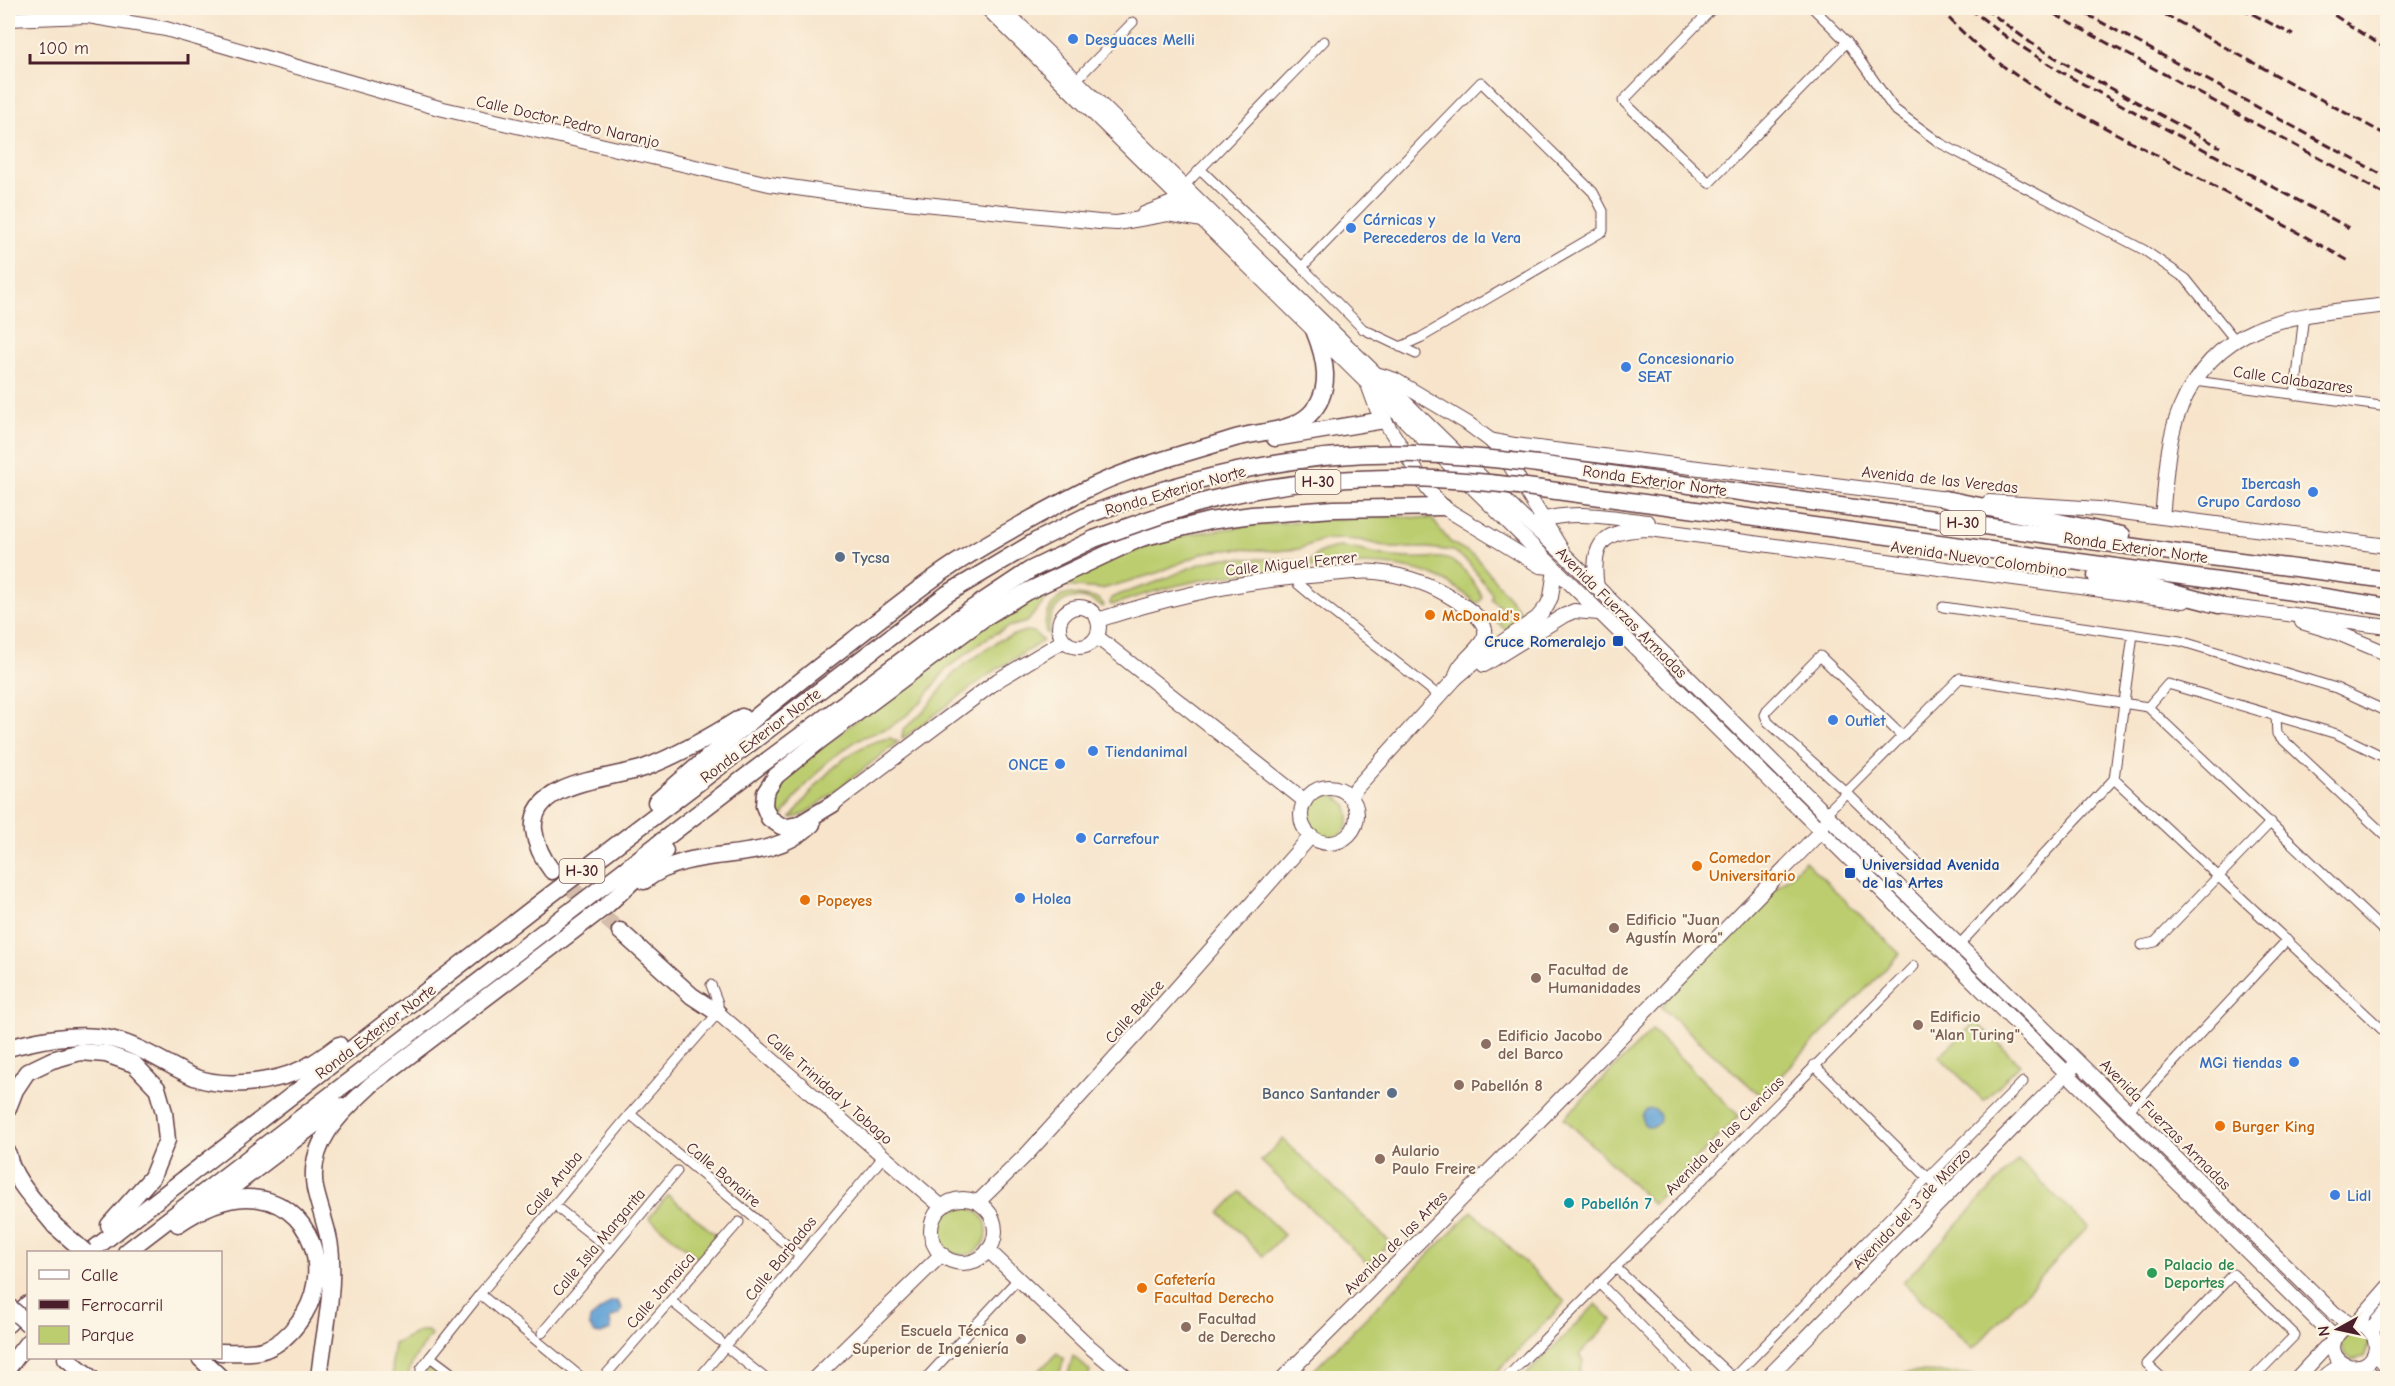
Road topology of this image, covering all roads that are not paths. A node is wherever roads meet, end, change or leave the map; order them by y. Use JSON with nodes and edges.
{"nodes":[{"id":1,"x":1713,"y":8,"type":"edge"},
{"id":2,"x":1813,"y":8,"type":"edge"},
{"id":3,"x":994,"y":10,"type":"edge"},
{"id":4,"x":8,"y":19,"type":"edge"},
{"id":5,"x":1133,"y":22,"type":"dead end"},
{"id":6,"x":1324,"y":41,"type":"dead end"},
{"id":7,"x":1847,"y":42,"type":"junction"},
{"id":8,"x":1036,"y":56,"type":"junction"},
{"id":9,"x":1076,"y":80,"type":"junction"},
{"id":10,"x":1104,"y":124,"type":"junction"},
{"id":11,"x":1200,"y":169,"type":"junction"},
{"id":12,"x":1163,"y":180,"type":"junction"},
{"id":13,"x":1184,"y":186,"type":"junction"},
{"id":14,"x":1184,"y":201,"type":"junction"},
{"id":15,"x":1159,"y":206,"type":"junction"},
{"id":16,"x":1203,"y":220,"type":"junction"},
{"id":17,"x":1129,"y":222,"type":"junction"},
{"id":18,"x":1231,"y":231,"type":"junction"},
{"id":19,"x":1302,"y":267,"type":"junction"},
{"id":20,"x":1289,"y":297,"type":"junction"},
{"id":21,"x":2388,"y":304,"type":"edge"},
{"id":22,"x":2304,"y":314,"type":"junction"},
{"id":23,"x":1314,"y":330,"type":"junction"},
{"id":24,"x":2235,"y":340,"type":"junction"},
{"id":25,"x":1400,"y":347,"type":"junction"},
{"id":26,"x":1416,"y":354,"type":"dead end"},
{"id":27,"x":1371,"y":378,"type":"junction"},
{"id":28,"x":2195,"y":381,"type":"junction"},
{"id":29,"x":2295,"y":395,"type":"junction"},
{"id":30,"x":2388,"y":407,"type":"edge"},
{"id":31,"x":1440,"y":409,"type":"junction"},
{"id":32,"x":1401,"y":417,"type":"junction"},
{"id":33,"x":1490,"y":440,"type":"junction"},
{"id":34,"x":1215,"y":445,"type":"junction"},
{"id":35,"x":1400,"y":445,"type":"junction"},
{"id":36,"x":1532,"y":497,"type":"junction"},
{"id":37,"x":1945,"y":499,"type":"junction"},
{"id":38,"x":1443,"y":507,"type":"junction"},
{"id":39,"x":2162,"y":517,"type":"junction"},
{"id":40,"x":1545,"y":519,"type":"junction"},
{"id":41,"x":1523,"y":524,"type":"junction"},
{"id":42,"x":1488,"y":533,"type":"junction"},
{"id":43,"x":1688,"y":534,"type":"junction"},
{"id":44,"x":1141,"y":538,"type":"junction"},
{"id":45,"x":2388,"y":546,"type":"edge"},
{"id":46,"x":1972,"y":549,"type":"junction"},
{"id":47,"x":2171,"y":552,"type":"junction"},
{"id":48,"x":1566,"y":556,"type":"junction"},
{"id":49,"x":1554,"y":568,"type":"junction"},
{"id":50,"x":1297,"y":576,"type":"junction"},
{"id":51,"x":2388,"y":580,"type":"edge"},
{"id":52,"x":1598,"y":588,"type":"junction"},
{"id":53,"x":2219,"y":605,"type":"junction"},
{"id":54,"x":1943,"y":607,"type":"dead end"},
{"id":55,"x":2388,"y":607,"type":"edge"},
{"id":56,"x":967,"y":612,"type":"junction"},
{"id":57,"x":2265,"y":612,"type":"junction"},
{"id":58,"x":1599,"y":613,"type":"junction"},
{"id":59,"x":1098,"y":620,"type":"junction"},
{"id":60,"x":2388,"y":627,"type":"edge"},
{"id":61,"x":2133,"y":634,"type":"junction"},
{"id":62,"x":1097,"y":637,"type":"junction"},
{"id":63,"x":1063,"y":641,"type":"junction"},
{"id":64,"x":2388,"y":654,"type":"edge"},
{"id":65,"x":1452,"y":682,"type":"junction"},
{"id":66,"x":791,"y":687,"type":"junction"},
{"id":67,"x":1439,"y":696,"type":"junction"},
{"id":68,"x":2125,"y":702,"type":"junction"},
{"id":69,"x":2148,"y":707,"type":"junction"},
{"id":70,"x":2388,"y":712,"type":"edge"},
{"id":71,"x":2276,"y":717,"type":"junction"},
{"id":72,"x":1903,"y":736,"type":"junction"},
{"id":73,"x":2388,"y":759,"type":"edge"},
{"id":74,"x":757,"y":768,"type":"junction"},
{"id":75,"x":2114,"y":779,"type":"junction"},
{"id":76,"x":1847,"y":793,"type":"junction"},
{"id":77,"x":1349,"y":796,"type":"junction"},
{"id":78,"x":1305,"y":801,"type":"junction"},
{"id":79,"x":833,"y":804,"type":"junction"},
{"id":80,"x":1825,"y":814,"type":"junction"},
{"id":81,"x":2271,"y":822,"type":"junction"},
{"id":82,"x":1820,"y":832,"type":"junction"},
{"id":83,"x":1311,"y":836,"type":"junction"},
{"id":84,"x":2388,"y":838,"type":"edge"},
{"id":85,"x":1871,"y":860,"type":"junction"},
{"id":86,"x":1919,"y":864,"type":"dead end"},
{"id":87,"x":552,"y":871,"type":"tunnel mouth"},
{"id":88,"x":2219,"y":877,"type":"junction"},
{"id":89,"x":545,"y":899,"type":"junction"},
{"id":90,"x":606,"y":906,"type":"junction"},
{"id":91,"x":620,"y":931,"type":"tunnel mouth"},
{"id":92,"x":2388,"y":935,"type":"edge"},
{"id":93,"x":2287,"y":940,"type":"junction"},
{"id":94,"x":2142,"y":945,"type":"dead end"},
{"id":95,"x":1958,"y":946,"type":"junction"},
{"id":96,"x":1947,"y":957,"type":"junction"},
{"id":97,"x":1914,"y":966,"type":"dead end"},
{"id":98,"x":437,"y":984,"type":"junction"},
{"id":99,"x":711,"y":985,"type":"dead end"},
{"id":100,"x":718,"y":1013,"type":"junction"},
{"id":101,"x":2388,"y":1035,"type":"edge"},
{"id":102,"x":8,"y":1048,"type":"edge"},
{"id":103,"x":2078,"y":1061,"type":"junction"},
{"id":104,"x":1814,"y":1065,"type":"junction"},
{"id":105,"x":2066,"y":1074,"type":"junction"},
{"id":106,"x":2022,"y":1082,"type":"dead end"},
{"id":107,"x":372,"y":1084,"type":"junction"},
{"id":108,"x":8,"y":1108,"type":"edge"},
{"id":109,"x":2128,"y":1110,"type":"junction"},
{"id":110,"x":630,"y":1114,"type":"junction"},
{"id":111,"x":8,"y":1154,"type":"edge"},
{"id":112,"x":884,"y":1156,"type":"junction"},
{"id":113,"x":677,"y":1171,"type":"dead end"},
{"id":114,"x":1928,"y":1178,"type":"junction"},
{"id":115,"x":8,"y":1185,"type":"edge"},
{"id":116,"x":1946,"y":1196,"type":"junction"},
{"id":117,"x":978,"y":1203,"type":"junction"},
{"id":118,"x":942,"y":1207,"type":"junction"},
{"id":119,"x":560,"y":1210,"type":"dead end"},
{"id":120,"x":192,"y":1215,"type":"junction"},
{"id":121,"x":739,"y":1222,"type":"dead end"},
{"id":122,"x":55,"y":1226,"type":"junction"},
{"id":123,"x":611,"y":1250,"type":"junction"},
{"id":124,"x":86,"y":1251,"type":"edge"},
{"id":125,"x":88,"y":1251,"type":"edge"},
{"id":126,"x":88,"y":1251,"type":"edge"},
{"id":127,"x":127,"y":1251,"type":"edge"},
{"id":128,"x":137,"y":1251,"type":"edge"},
{"id":129,"x":988,"y":1251,"type":"junction"},
{"id":130,"x":942,"y":1254,"type":"junction"},
{"id":131,"x":800,"y":1256,"type":"junction"},
{"id":132,"x":1615,"y":1267,"type":"junction"},
{"id":133,"x":1018,"y":1279,"type":"junction"},
{"id":134,"x":1599,"y":1283,"type":"junction"},
{"id":135,"x":2388,"y":1287,"type":"edge"},
{"id":136,"x":480,"y":1294,"type":"junction"},
{"id":137,"x":671,"y":1300,"type":"junction"},
{"id":138,"x":27,"y":1305,"type":"edge"},
{"id":139,"x":27,"y":1305,"type":"edge"},
{"id":140,"x":8,"y":1306,"type":"edge"},
{"id":141,"x":2388,"y":1310,"type":"edge"},
{"id":142,"x":8,"y":1318,"type":"edge"},
{"id":143,"x":27,"y":1323,"type":"edge"},
{"id":144,"x":8,"y":1324,"type":"edge"},
{"id":145,"x":2353,"y":1325,"type":"junction"},
{"id":146,"x":542,"y":1333,"type":"dead end"},
{"id":147,"x":2371,"y":1333,"type":"junction"},
{"id":148,"x":27,"y":1336,"type":"edge"},
{"id":149,"x":2334,"y":1340,"type":"junction"},
{"id":150,"x":27,"y":1343,"type":"edge"},
{"id":151,"x":723,"y":1344,"type":"junction"},
{"id":152,"x":222,"y":1352,"type":"edge"},
{"id":153,"x":2375,"y":1352,"type":"junction"},
{"id":154,"x":8,"y":1355,"type":"edge"},
{"id":155,"x":430,"y":1357,"type":"junction"},
{"id":156,"x":201,"y":1359,"type":"edge"},
{"id":157,"x":69,"y":1360,"type":"edge"},
{"id":158,"x":2354,"y":1366,"type":"junction"},
{"id":159,"x":8,"y":1368,"type":"edge"},
{"id":160,"x":2388,"y":1368,"type":"edge"},
{"id":161,"x":85,"y":1378,"type":"edge"},
{"id":162,"x":90,"y":1378,"type":"edge"},
{"id":163,"x":221,"y":1378,"type":"edge"},
{"id":164,"x":319,"y":1378,"type":"edge"},
{"id":165,"x":421,"y":1378,"type":"edge"},
{"id":166,"x":458,"y":1378,"type":"edge"},
{"id":167,"x":582,"y":1378,"type":"edge"},
{"id":168,"x":603,"y":1378,"type":"edge"},
{"id":169,"x":699,"y":1378,"type":"edge"},
{"id":170,"x":765,"y":1378,"type":"edge"},
{"id":171,"x":815,"y":1378,"type":"edge"},
{"id":172,"x":926,"y":1378,"type":"edge"},
{"id":173,"x":1127,"y":1378,"type":"edge"},
{"id":174,"x":1283,"y":1378,"type":"edge"},
{"id":175,"x":1506,"y":1378,"type":"edge"},
{"id":176,"x":1692,"y":1378,"type":"edge"},
{"id":177,"x":1733,"y":1378,"type":"edge"},
{"id":178,"x":1767,"y":1378,"type":"edge"},
{"id":179,"x":2162,"y":1378,"type":"edge"},
{"id":180,"x":2253,"y":1378,"type":"edge"},
{"id":181,"x":2297,"y":1378,"type":"edge"},
{"id":182,"x":2323,"y":1378,"type":"edge"},
{"id":183,"x":2376,"y":1378,"type":"edge"}],
"edges":[{"from":1,"to":7,"type":"street"},
{"from":2,"to":7,"type":"street"},
{"from":3,"to":8,"type":"street"},
{"from":3,"to":9,"type":"street"},
{"from":4,"to":17,"type":"street","name":"Calle Doctor Pedro Naranjo"},
{"from":5,"to":9,"type":"street"},
{"from":6,"to":11,"type":"street"},
{"from":7,"to":24,"type":"street"},
{"from":8,"to":9,"type":"street"},
{"from":8,"to":10,"type":"street"},
{"from":9,"to":10,"type":"street"},
{"from":9,"to":13,"type":"street"},
{"from":10,"to":12,"type":"street"},
{"from":11,"to":13,"type":"street"},
{"from":11,"to":19,"type":"street"},
{"from":12,"to":14,"type":"street"},
{"from":12,"to":15,"type":"street"},
{"from":13,"to":18,"type":"street"},
{"from":14,"to":15,"type":"street"},
{"from":14,"to":16,"type":"street"},
{"from":14,"to":18,"type":"street"},
{"from":15,"to":17,"type":"street"},
{"from":16,"to":17,"type":"street","name":"Calle Doctor Pedro Naranjo"},
{"from":16,"to":20,"type":"street"},
{"from":18,"to":20,"type":"street"},
{"from":19,"to":25,"type":"street"},
{"from":19,"to":25,"type":"street"},
{"from":20,"to":23,"type":"street"},
{"from":20,"to":27,"type":"street"},
{"from":21,"to":22,"type":"street"},
{"from":22,"to":24,"type":"street"},
{"from":22,"to":29,"type":"street"},
{"from":23,"to":27,"type":"street"},
{"from":23,"to":34,"type":"highway"},
{"from":24,"to":28,"type":"street"},
{"from":25,"to":26,"type":"street"},
{"from":27,"to":31,"type":"street"},
{"from":27,"to":32,"type":"street"},
{"from":27,"to":32,"type":"street"},
{"from":28,"to":29,"type":"street","name":"Calle Calabazares"},
{"from":28,"to":39,"type":"street"},
{"from":29,"to":30,"type":"street","name":"Calle Calabazares"},
{"from":31,"to":32,"type":"street"},
{"from":31,"to":33,"type":"street"},
{"from":32,"to":34,"type":"highway"},
{"from":32,"to":35,"type":"street"},
{"from":32,"to":35,"type":"street"},
{"from":32,"to":41,"type":"street","name":"Avenida Fuerzas Armadas"},
{"from":33,"to":36,"type":"street"},
{"from":33,"to":37,"type":"street","name":"Avenida de las Veredas"},
{"from":34,"to":66,"type":"highway"},
{"from":35,"to":38,"type":"street"},
{"from":36,"to":40,"type":"street"},
{"from":36,"to":41,"type":"street"},
{"from":37,"to":39,"type":"street","name":"Avenida de las Veredas"},
{"from":37,"to":47,"type":"highway"},
{"from":38,"to":42,"type":"street"},
{"from":38,"to":44,"type":"highway"},
{"from":39,"to":45,"type":"street","name":"Avenida de las Veredas"},
{"from":40,"to":41,"type":"street","name":"Avenida Nuevo Colombino"},
{"from":40,"to":43,"type":"street","name":"Avenida Nuevo Colombino"},
{"from":40,"to":48,"type":"street"},
{"from":41,"to":42,"type":"street","name":"Avenida Nuevo Colombino"},
{"from":41,"to":48,"type":"street","name":"Avenida Fuerzas Armadas"},
{"from":41,"to":49,"type":"street","name":"Avenida Fuerzas Armadas"},
{"from":42,"to":49,"type":"street"},
{"from":43,"to":52,"type":"street","name":"Avenida Nuevo Colombino"},
{"from":43,"to":53,"type":"street","name":"Avenida Nuevo Colombino"},
{"from":44,"to":56,"type":"highway"},
{"from":44,"to":79,"type":"highway"},
{"from":46,"to":53,"type":"highway"},
{"from":46,"to":55,"type":"highway","name":"Ronda Exterior Norte","number":"H-30"},
{"from":46,"to":56,"type":"highway","name":"Ronda Exterior Norte","number":"H-30","bridge":true},
{"from":47,"to":51,"type":"highway","name":"Ronda Exterior Norte","number":"H-30"},
{"from":47,"to":89,"type":"highway","name":"Ronda Exterior Norte","number":"H-30","bridge":true},
{"from":48,"to":52,"type":"street","name":"Avenida Fuerzas Armadas"},
{"from":49,"to":58,"type":"street","name":"Avenida Fuerzas Armadas"},
{"from":49,"to":65,"type":"street"},
{"from":50,"to":59,"type":"street","name":"Calle Miguel Ferrer"},
{"from":50,"to":65,"type":"street","name":"Calle Miguel Ferrer"},
{"from":50,"to":67,"type":"street"},
{"from":52,"to":80,"type":"street","name":"Avenida Fuerzas Armadas"},
{"from":53,"to":57,"type":"street","name":"Avenida Nuevo Colombino"},
{"from":54,"to":61,"type":"street"},
{"from":56,"to":74,"type":"highway","name":"Ronda Exterior Norte","number":"H-30"},
{"from":57,"to":60,"type":"street"},
{"from":57,"to":64,"type":"street"},
{"from":58,"to":65,"type":"street"},
{"from":58,"to":82,"type":"street","name":"Avenida Fuerzas Armadas"},
{"from":59,"to":62,"type":"street"},
{"from":59,"to":63,"type":"street"},
{"from":61,"to":68,"type":"street"},
{"from":61,"to":70,"type":"street"},
{"from":62,"to":63,"type":"street"},
{"from":62,"to":78,"type":"street"},
{"from":63,"to":79,"type":"street"},
{"from":65,"to":67,"type":"street"},
{"from":66,"to":87,"type":"highway"},
{"from":66,"to":89,"type":"highway"},
{"from":67,"to":77,"type":"street"},
{"from":68,"to":69,"type":"street"},
{"from":68,"to":72,"type":"street"},
{"from":68,"to":75,"type":"street"},
{"from":69,"to":71,"type":"street"},
{"from":69,"to":81,"type":"street"},
{"from":71,"to":73,"type":"street"},
{"from":71,"to":84,"type":"street"},
{"from":72,"to":76,"type":"street"},
{"from":72,"to":76,"type":"street"},
{"from":74,"to":90,"type":"highway"},
{"from":74,"to":127,"type":"highway","name":"Ronda Exterior Norte","number":"H-30"},
{"from":75,"to":88,"type":"street"},
{"from":75,"to":95,"type":"street"},
{"from":76,"to":80,"type":"street"},
{"from":76,"to":86,"type":"street"},
{"from":77,"to":78,"type":"street"},
{"from":77,"to":83,"type":"street"},
{"from":78,"to":83,"type":"street"},
{"from":79,"to":90,"type":"highway"},
{"from":80,"to":82,"type":"street","name":"Avenida de las Artes"},
{"from":80,"to":85,"type":"street","name":"Avenida Fuerzas Armadas"},
{"from":81,"to":88,"type":"street"},
{"from":81,"to":92,"type":"street"},
{"from":82,"to":85,"type":"street","name":"Avenida Fuerzas Armadas"},
{"from":82,"to":96,"type":"street","name":"Avenida Fuerzas Armadas"},
{"from":82,"to":174,"type":"street","name":"Avenida de las Artes"},
{"from":83,"to":117,"type":"street","name":"Calle Belice"},
{"from":85,"to":95,"type":"street","name":"Avenida Fuerzas Armadas"},
{"from":88,"to":93,"type":"street"},
{"from":88,"to":94,"type":"street"},
{"from":89,"to":98,"type":"highway","name":"Ronda Exterior Norte","number":"H-30"},
{"from":90,"to":107,"type":"highway"},
{"from":91,"to":100,"type":"highway"},
{"from":93,"to":101,"type":"street"},
{"from":93,"to":109,"type":"street"},
{"from":95,"to":96,"type":"street"},
{"from":95,"to":103,"type":"street","name":"Avenida Fuerzas Armadas"},
{"from":96,"to":105,"type":"street","name":"Avenida Fuerzas Armadas"},
{"from":97,"to":104,"type":"street","name":"Avenida de las Ciencias"},
{"from":98,"to":102,"type":"highway"},
{"from":98,"to":125,"type":"highway","name":"Ronda Exterior Norte","number":"H-30"},
{"from":99,"to":100,"type":"street"},
{"from":100,"to":110,"type":"street","name":"Calle Aruba"},
{"from":100,"to":112,"type":"street","name":"Calle Trinidad y Tobago"},
{"from":103,"to":105,"type":"street","name":"Avenida del 3 de Marzo"},
{"from":103,"to":109,"type":"street","name":"Avenida Fuerzas Armadas"},
{"from":104,"to":114,"type":"street"},
{"from":104,"to":132,"type":"street","name":"Avenida de las Ciencias"},
{"from":105,"to":116,"type":"street","name":"Avenida del 3 de Marzo"},
{"from":105,"to":149,"type":"street","name":"Avenida Fuerzas Armadas"},
{"from":106,"to":114,"type":"street"},
{"from":107,"to":120,"type":"highway"},
{"from":107,"to":164,"type":"highway"},
{"from":108,"to":126,"type":"highway"},
{"from":109,"to":145,"type":"street","name":"Avenida Fuerzas Armadas"},
{"from":110,"to":131,"type":"street","name":"Calle Bonaire"},
{"from":110,"to":136,"type":"street","name":"Calle Aruba"},
{"from":111,"to":122,"type":"highway"},
{"from":112,"to":118,"type":"street","name":"Calle Trinidad y Tobago"},
{"from":112,"to":131,"type":"street","name":"Calle Barbados"},
{"from":113,"to":123,"type":"street","name":"Calle Isla Margarita"},
{"from":114,"to":116,"type":"street"},
{"from":114,"to":177,"type":"street"},
{"from":115,"to":122,"type":"highway"},
{"from":116,"to":178,"type":"street","name":"Avenida del 3 de Marzo"},
{"from":117,"to":118,"type":"street"},
{"from":117,"to":129,"type":"street"},
{"from":118,"to":130,"type":"street"},
{"from":119,"to":123,"type":"street"},
{"from":120,"to":128,"type":"highway"},
{"from":120,"to":152,"type":"highway"},
{"from":121,"to":137,"type":"street","name":"Calle Jamaica"},
{"from":122,"to":124,"type":"highway","bridge":true},
{"from":123,"to":146,"type":"street","name":"Calle Isla Margarita"},
{"from":129,"to":130,"type":"street"},
{"from":129,"to":133,"type":"street"},
{"from":130,"to":171,"type":"street"},
{"from":131,"to":151,"type":"street","name":"Calle Barbados"},
{"from":132,"to":134,"type":"street","name":"Avenida de las Ciencias"},
{"from":132,"to":177,"type":"street"},
{"from":133,"to":172,"type":"street"},
{"from":133,"to":173,"type":"street"},
{"from":134,"to":175,"type":"street","name":"Avenida de las Ciencias"},
{"from":134,"to":176,"type":"street"},
{"from":135,"to":145,"type":"street"},
{"from":136,"to":155,"type":"street","name":"Calle Aruba"},
{"from":136,"to":167,"type":"street"},
{"from":137,"to":151,"type":"street"},
{"from":137,"to":168,"type":"street","name":"Calle Jamaica"},
{"from":138,"to":142,"type":"highway"},
{"from":139,"to":144,"type":"highway"},
{"from":140,"to":143,"type":"highway","bridge":true},
{"from":141,"to":147,"type":"street"},
{"from":145,"to":147,"type":"street"},
{"from":145,"to":149,"type":"street"},
{"from":147,"to":153,"type":"street"},
{"from":148,"to":154,"type":"highway"},
{"from":149,"to":158,"type":"street"},
{"from":149,"to":181,"type":"street"},
{"from":150,"to":159,"type":"highway"},
{"from":151,"to":169,"type":"street","name":"Calle Barbados"},
{"from":151,"to":170,"type":"street"},
{"from":153,"to":158,"type":"street"},
{"from":153,"to":160,"type":"street"},
{"from":155,"to":165,"type":"street","name":"Calle Aruba"},
{"from":155,"to":166,"type":"street"},
{"from":156,"to":163,"type":"highway"},
{"from":157,"to":161,"type":"highway"},
{"from":157,"to":162,"type":"highway"},
{"from":158,"to":182,"type":"street"},
{"from":158,"to":183,"type":"street"},
{"from":179,"to":180,"type":"street"}]}
